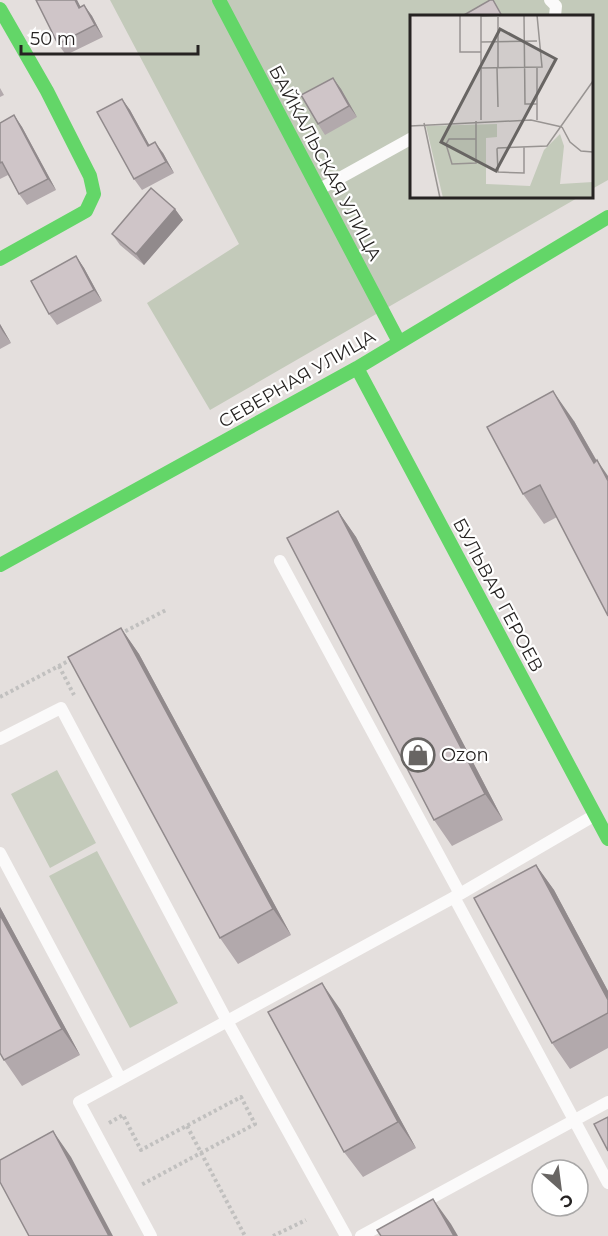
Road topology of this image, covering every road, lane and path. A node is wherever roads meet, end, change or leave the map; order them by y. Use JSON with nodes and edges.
{"nodes":[{"id":1,"x":219,"y":0,"type":"edge"},
{"id":2,"x":550,"y":0,"type":"edge"},
{"id":3,"x":0,"y":9,"type":"edge"},
{"id":4,"x":555,"y":15,"type":"edge"},
{"id":5,"x":410,"y":139,"type":"edge"},
{"id":6,"x":319,"y":190,"type":"junction"},
{"id":7,"x":608,"y":217,"type":"edge"},
{"id":8,"x":0,"y":259,"type":"edge"},
{"id":9,"x":399,"y":342,"type":"junction"},
{"id":10,"x":357,"y":368,"type":"junction"},
{"id":11,"x":280,"y":561,"type":"dead end"},
{"id":12,"x":0,"y":565,"type":"edge"},
{"id":13,"x":166,"y":610,"type":"dead end"},
{"id":14,"x":117,"y":635,"type":"edge"},
{"id":15,"x":78,"y":656,"type":"edge"},
{"id":16,"x":58,"y":666,"type":"junction"},
{"id":17,"x":0,"y":697,"type":"edge"},
{"id":18,"x":75,"y":698,"type":"edge"},
{"id":19,"x":0,"y":739,"type":"edge"},
{"id":20,"x":595,"y":815,"type":"junction"},
{"id":21,"x":608,"y":839,"type":"edge"},
{"id":22,"x":0,"y":853,"type":"edge"},
{"id":23,"x":457,"y":896,"type":"junction"},
{"id":24,"x":227,"y":1021,"type":"junction"},
{"id":25,"x":120,"y":1078,"type":"junction"},
{"id":26,"x":608,"y":1102,"type":"edge"},
{"id":27,"x":574,"y":1120,"type":"junction"},
{"id":28,"x":187,"y":1126,"type":"junction"},
{"id":29,"x":95,"y":1130,"type":"junction"},
{"id":30,"x":201,"y":1153,"type":"junction"},
{"id":31,"x":608,"y":1183,"type":"edge"},
{"id":32,"x":128,"y":1192,"type":"junction"},
{"id":33,"x":306,"y":1220,"type":"dead end"},
{"id":34,"x":151,"y":1236,"type":"edge"},
{"id":35,"x":245,"y":1236,"type":"edge"},
{"id":36,"x":273,"y":1236,"type":"edge"},
{"id":37,"x":346,"y":1236,"type":"edge"},
{"id":38,"x":361,"y":1236,"type":"edge"}],
"edges":[{"from":1,"to":6,"type":"street","name":"БАЙКАЛЬСКАЯ УЛИЦА"},
{"from":2,"to":4,"type":"lane"},
{"from":3,"to":8,"type":"street"},
{"from":5,"to":6,"type":"lane"},
{"from":6,"to":9,"type":"street","name":"БАЙКАЛЬСКАЯ УЛИЦА"},
{"from":7,"to":9,"type":"street","name":"СЕВЕРНАЯ УЛИЦА"},
{"from":9,"to":10,"type":"street","name":"СЕВЕРНАЯ УЛИЦА"},
{"from":10,"to":12,"type":"street","name":"СЕВЕРНАЯ УЛИЦА"},
{"from":10,"to":20,"type":"street","name":"БУЛЬВАР ГЕРОЕВ"},
{"from":11,"to":23,"type":"lane"},
{"from":13,"to":14,"type":"path"},
{"from":15,"to":16,"type":"path"},
{"from":16,"to":17,"type":"path"},
{"from":16,"to":18,"type":"path"},
{"from":19,"to":24,"type":"lane"},
{"from":20,"to":21,"type":"street","name":"БУЛЬВАР ГЕРОЕВ"},
{"from":20,"to":23,"type":"lane"},
{"from":22,"to":25,"type":"lane"},
{"from":23,"to":24,"type":"lane"},
{"from":23,"to":27,"type":"lane"},
{"from":24,"to":25,"type":"lane"},
{"from":24,"to":37,"type":"lane"},
{"from":25,"to":29,"type":"lane"},
{"from":26,"to":27,"type":"lane"},
{"from":27,"to":31,"type":"lane"},
{"from":27,"to":38,"type":"lane"},
{"from":28,"to":29,"type":"path"},
{"from":28,"to":30,"type":"path"},
{"from":28,"to":30,"type":"path"},
{"from":29,"to":32,"type":"lane"},
{"from":30,"to":32,"type":"path"},
{"from":30,"to":35,"type":"path"},
{"from":32,"to":34,"type":"lane"},
{"from":33,"to":36,"type":"path"}]}
